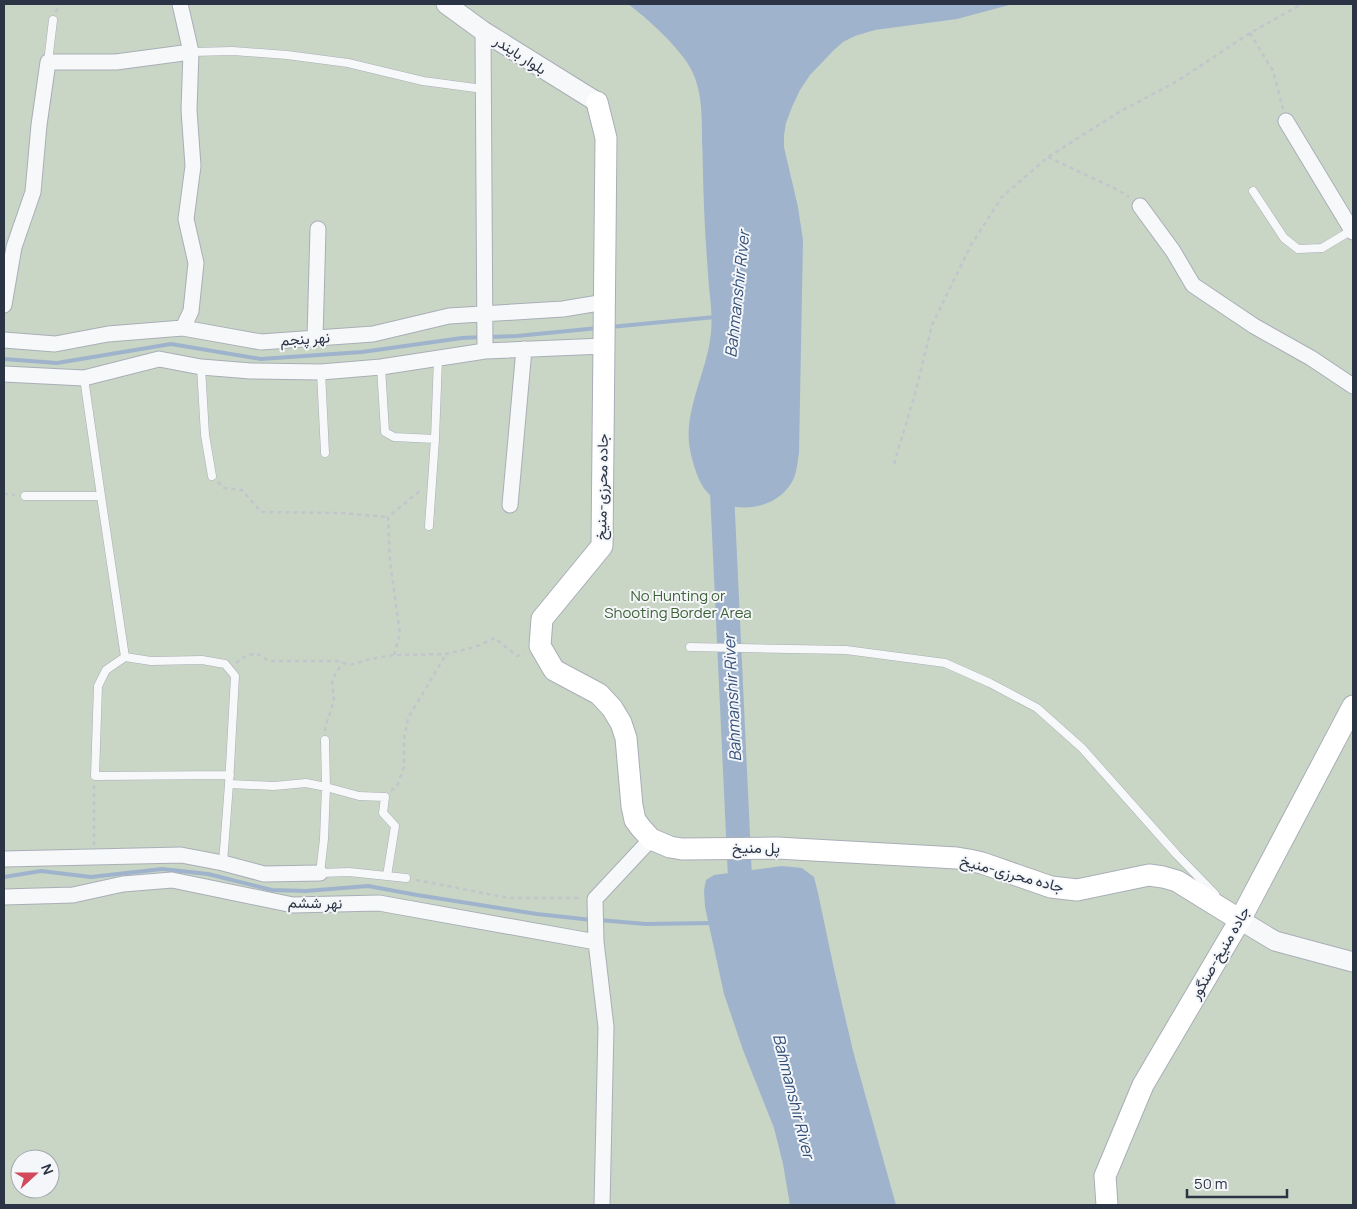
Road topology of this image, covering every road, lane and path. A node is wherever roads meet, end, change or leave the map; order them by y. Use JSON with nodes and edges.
{"nodes":[{"id":1,"x":180,"y":4,"type":"edge"},
{"id":2,"x":446,"y":4,"type":"edge"},
{"id":3,"x":1302,"y":4,"type":"edge"},
{"id":4,"x":53,"y":20,"type":"dead end"},
{"id":5,"x":483,"y":31,"type":"junction"},
{"id":6,"x":1250,"y":33,"type":"junction"},
{"id":7,"x":191,"y":52,"type":"junction"},
{"id":8,"x":48,"y":62,"type":"junction"},
{"id":9,"x":484,"y":90,"type":"junction"},
{"id":10,"x":597,"y":102,"type":"joint"},
{"id":11,"x":1286,"y":120,"type":"joint"},
{"id":12,"x":1048,"y":157,"type":"junction"},
{"id":13,"x":1252,"y":191,"type":"dead end"},
{"id":14,"x":1140,"y":206,"type":"joint"},
{"id":15,"x":318,"y":229,"type":"dead end"},
{"id":16,"x":1353,"y":231,"type":"edge"},
{"id":17,"x":9,"y":247,"type":"edge"},
{"id":18,"x":4,"y":305,"type":"edge"},
{"id":19,"x":605,"y":310,"type":"junction"},
{"id":20,"x":484,"y":314,"type":"junction"},
{"id":21,"x":183,"y":328,"type":"junction"},
{"id":22,"x":315,"y":338,"type":"junction"},
{"id":23,"x":4,"y":340,"type":"edge"},
{"id":24,"x":604,"y":343,"type":"junction"},
{"id":25,"x":484,"y":348,"type":"junction"},
{"id":26,"x":524,"y":349,"type":"junction"},
{"id":27,"x":438,"y":358,"type":"junction"},
{"id":28,"x":201,"y":367,"type":"junction"},
{"id":29,"x":381,"y":367,"type":"junction"},
{"id":30,"x":320,"y":372,"type":"junction"},
{"id":31,"x":4,"y":374,"type":"edge"},
{"id":32,"x":84,"y":378,"type":"junction"},
{"id":33,"x":1353,"y":386,"type":"edge"},
{"id":34,"x":435,"y":439,"type":"junction"},
{"id":35,"x":325,"y":453,"type":"dead end"},
{"id":36,"x":894,"y":464,"type":"dead end"},
{"id":37,"x":212,"y":476,"type":"joint"},
{"id":38,"x":432,"y":480,"type":"junction"},
{"id":39,"x":25,"y":496,"type":"dead end"},
{"id":40,"x":102,"y":496,"type":"junction"},
{"id":41,"x":510,"y":505,"type":"dead end"},
{"id":42,"x":388,"y":518,"type":"junction"},
{"id":43,"x":430,"y":526,"type":"dead end"},
{"id":44,"x":540,"y":646,"type":"junction"},
{"id":45,"x":690,"y":647,"type":"dead end"},
{"id":46,"x":446,"y":654,"type":"junction"},
{"id":47,"x":394,"y":655,"type":"junction"},
{"id":48,"x":125,"y":657,"type":"junction"},
{"id":49,"x":343,"y":662,"type":"junction"},
{"id":50,"x":229,"y":669,"type":"junction"},
{"id":51,"x":1353,"y":706,"type":"edge"},
{"id":52,"x":324,"y":740,"type":"joint"},
{"id":53,"x":230,"y":775,"type":"junction"},
{"id":54,"x":94,"y":776,"type":"junction"},
{"id":55,"x":229,"y":784,"type":"junction"},
{"id":56,"x":326,"y":788,"type":"junction"},
{"id":57,"x":386,"y":797,"type":"junction"},
{"id":58,"x":651,"y":839,"type":"junction"},
{"id":59,"x":861,"y":853,"type":"joint"},
{"id":60,"x":94,"y":857,"type":"junction"},
{"id":61,"x":4,"y":859,"type":"edge"},
{"id":62,"x":222,"y":863,"type":"junction"},
{"id":63,"x":320,"y":874,"type":"junction"},
{"id":64,"x":387,"y":876,"type":"junction"},
{"id":65,"x":406,"y":878,"type":"joint"},
{"id":66,"x":4,"y":897,"type":"edge"},
{"id":67,"x":596,"y":903,"type":"junction"},
{"id":68,"x":1240,"y":920,"type":"junction"},
{"id":69,"x":596,"y":936,"type":"junction"},
{"id":70,"x":1353,"y":962,"type":"edge"},
{"id":71,"x":602,"y":1205,"type":"edge"},
{"id":72,"x":1107,"y":1205,"type":"edge"}],
"edges":[{"from":1,"to":7,"type":"street"},
{"from":2,"to":5,"type":"street","name":"بلوار بایندر"},
{"from":3,"to":6,"type":"path"},
{"from":4,"to":8,"type":"lane"},
{"from":5,"to":9,"type":"street"},
{"from":5,"to":10,"type":"street","name":"بلوار بایندر"},
{"from":6,"to":11,"type":"path"},
{"from":6,"to":12,"type":"path"},
{"from":7,"to":8,"type":"street"},
{"from":7,"to":9,"type":"lane"},
{"from":7,"to":21,"type":"street"},
{"from":8,"to":17,"type":"street"},
{"from":9,"to":20,"type":"street"},
{"from":10,"to":19,"type":"main road"},
{"from":11,"to":16,"type":"street"},
{"from":12,"to":14,"type":"path"},
{"from":12,"to":36,"type":"path"},
{"from":13,"to":16,"type":"lane"},
{"from":14,"to":33,"type":"street"},
{"from":15,"to":22,"type":"street"},
{"from":17,"to":18,"type":"street"},
{"from":19,"to":20,"type":"street","name":"نهر پنجم"},
{"from":19,"to":24,"type":"main road","name":"جاده محرزی-منیخ"},
{"from":20,"to":22,"type":"street","name":"نهر پنجم"},
{"from":20,"to":25,"type":"street"},
{"from":21,"to":22,"type":"street","name":"نهر پنجم"},
{"from":21,"to":23,"type":"street","name":"نهر پنجم"},
{"from":24,"to":26,"type":"street","name":"نهر پنجم"},
{"from":24,"to":44,"type":"main road","name":"جاده محرزی-منیخ"},
{"from":25,"to":26,"type":"street","name":"نهر پنجم"},
{"from":25,"to":27,"type":"street","name":"نهر پنجم"},
{"from":26,"to":41,"type":"street"},
{"from":27,"to":29,"type":"street","name":"نهر پنجم"},
{"from":27,"to":34,"type":"lane"},
{"from":28,"to":30,"type":"street","name":"نهر پنجم"},
{"from":28,"to":32,"type":"street","name":"نهر پنجم"},
{"from":28,"to":37,"type":"lane"},
{"from":29,"to":30,"type":"street","name":"نهر پنجم"},
{"from":29,"to":34,"type":"lane"},
{"from":30,"to":35,"type":"lane"},
{"from":31,"to":32,"type":"street","name":"نهر پنجم"},
{"from":32,"to":40,"type":"lane"},
{"from":34,"to":38,"type":"lane"},
{"from":37,"to":42,"type":"path"},
{"from":38,"to":42,"type":"path"},
{"from":38,"to":43,"type":"lane"},
{"from":39,"to":40,"type":"lane"},
{"from":40,"to":48,"type":"lane"},
{"from":42,"to":47,"type":"path"},
{"from":44,"to":46,"type":"path"},
{"from":44,"to":58,"type":"main road"},
{"from":45,"to":68,"type":"lane"},
{"from":46,"to":47,"type":"path"},
{"from":46,"to":57,"type":"path"},
{"from":47,"to":49,"type":"path"},
{"from":48,"to":50,"type":"lane"},
{"from":48,"to":54,"type":"lane"},
{"from":49,"to":50,"type":"path"},
{"from":49,"to":52,"type":"path"},
{"from":50,"to":53,"type":"lane"},
{"from":51,"to":68,"type":"main road","name":"جاده منیخ-صنگور"},
{"from":52,"to":56,"type":"lane"},
{"from":53,"to":54,"type":"lane"},
{"from":53,"to":55,"type":"lane"},
{"from":54,"to":60,"type":"path"},
{"from":55,"to":56,"type":"lane"},
{"from":55,"to":62,"type":"lane"},
{"from":56,"to":57,"type":"lane"},
{"from":56,"to":63,"type":"lane"},
{"from":57,"to":64,"type":"lane"},
{"from":58,"to":59,"type":"main road","name":"پل منیخ"},
{"from":58,"to":67,"type":"street"},
{"from":59,"to":68,"type":"main road","name":"جاده محرزی-منیخ"},
{"from":60,"to":61,"type":"street"},
{"from":60,"to":62,"type":"street"},
{"from":62,"to":63,"type":"street"},
{"from":63,"to":64,"type":"lane"},
{"from":64,"to":65,"type":"lane"},
{"from":65,"to":67,"type":"path"},
{"from":66,"to":69,"type":"street","name":"نهر ششم"},
{"from":67,"to":69,"type":"street"},
{"from":68,"to":70,"type":"street"},
{"from":68,"to":72,"type":"main road","name":"جاده منیخ-صنگور"},
{"from":69,"to":71,"type":"street"}]}
